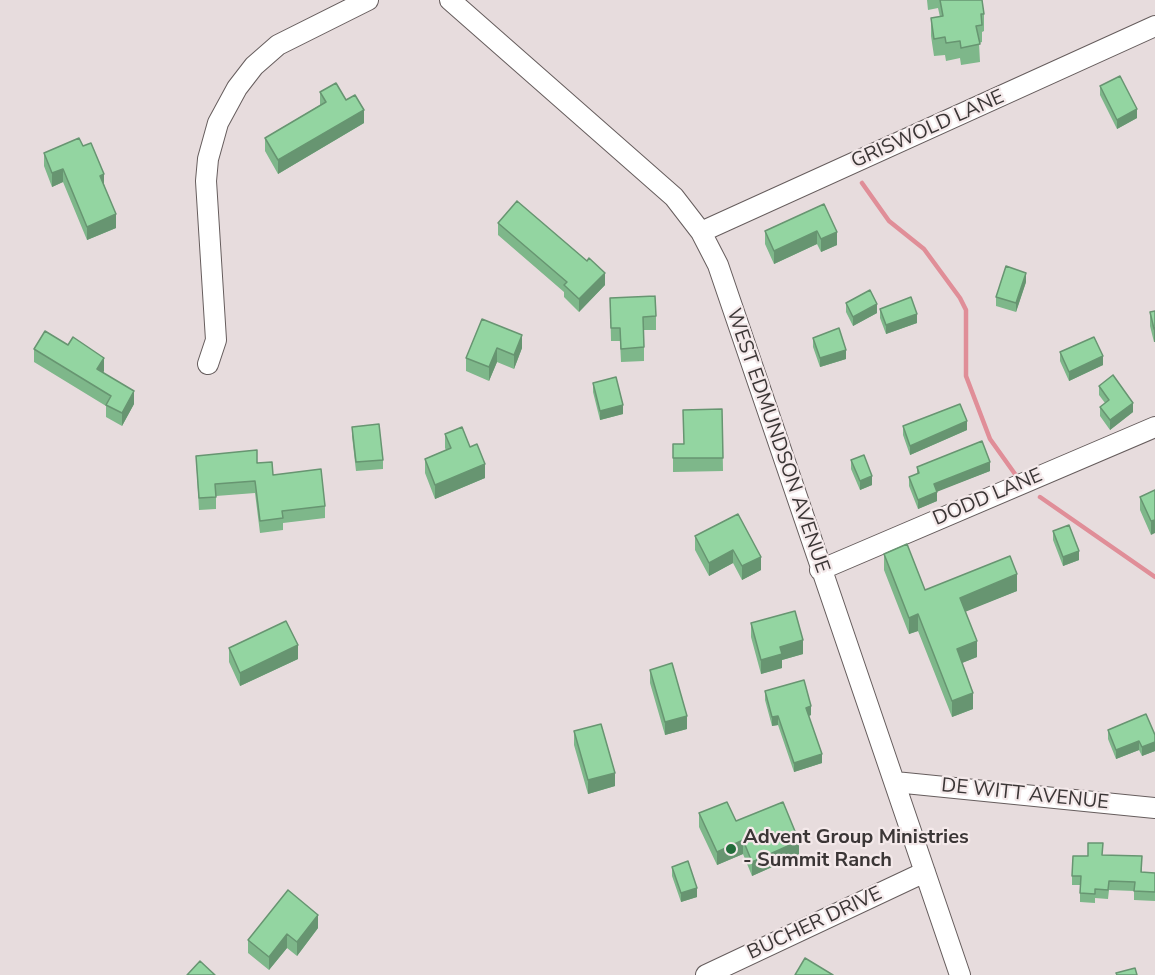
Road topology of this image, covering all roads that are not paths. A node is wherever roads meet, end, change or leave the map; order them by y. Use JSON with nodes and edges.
{"nodes":[{"id":1,"x":368,"y":0,"type":"edge"},
{"id":2,"x":450,"y":0,"type":"edge"},
{"id":3,"x":1155,"y":26,"type":"edge"},
{"id":4,"x":701,"y":232,"type":"junction"},
{"id":5,"x":208,"y":364,"type":"dead end"},
{"id":6,"x":1155,"y":427,"type":"edge"},
{"id":7,"x":820,"y":570,"type":"junction"},
{"id":8,"x":895,"y":782,"type":"junction"},
{"id":9,"x":1155,"y":808,"type":"edge"},
{"id":10,"x":925,"y":872,"type":"junction"},
{"id":11,"x":706,"y":975,"type":"edge"},
{"id":12,"x":960,"y":975,"type":"edge"}],
"edges":[{"from":1,"to":5,"type":"street"},
{"from":2,"to":4,"type":"street","name":"WEST EDMUNDSON AVENUE"},
{"from":3,"to":4,"type":"street","name":"GRISWOLD LANE"},
{"from":4,"to":7,"type":"street","name":"WEST EDMUNDSON AVENUE"},
{"from":6,"to":7,"type":"street","name":"DODD LANE"},
{"from":7,"to":8,"type":"street","name":"WEST EDMUNDSON AVENUE"},
{"from":8,"to":9,"type":"street","name":"DE WITT AVENUE"},
{"from":8,"to":10,"type":"street","name":"WEST EDMUNDSON AVENUE"},
{"from":10,"to":11,"type":"street","name":"BUCHER DRIVE"},
{"from":10,"to":12,"type":"street","name":"WEST EDMUNDSON AVENUE"}]}
